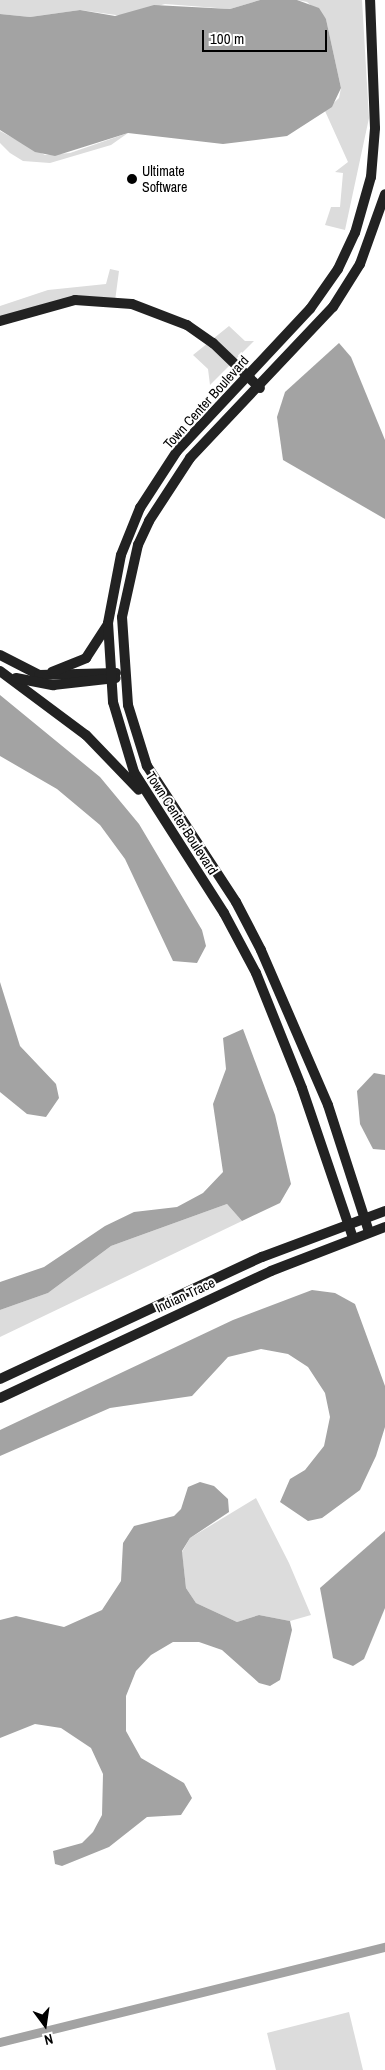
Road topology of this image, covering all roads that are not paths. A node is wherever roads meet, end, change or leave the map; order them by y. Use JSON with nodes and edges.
{"nodes":[{"id":1,"x":370,"y":0,"type":"edge"},
{"id":2,"x":385,"y":194,"type":"edge"},
{"id":3,"x":355,"y":233,"type":"junction"},
{"id":4,"x":372,"y":237,"type":"junction"},
{"id":5,"x":0,"y":321,"type":"edge"},
{"id":6,"x":247,"y":376,"type":"junction"},
{"id":7,"x":260,"y":388,"type":"junction"},
{"id":8,"x":108,"y":623,"type":"junction"},
{"id":9,"x":0,"y":655,"type":"edge"},
{"id":10,"x":0,"y":671,"type":"edge"},
{"id":11,"x":123,"y":674,"type":"junction"},
{"id":12,"x":38,"y":675,"type":"junction"},
{"id":13,"x":111,"y":676,"type":"junction"},
{"id":14,"x":150,"y":802,"type":"junction"},
{"id":15,"x":385,"y":1211,"type":"edge"},
{"id":16,"x":365,"y":1217,"type":"junction"},
{"id":17,"x":348,"y":1223,"type":"junction"},
{"id":18,"x":385,"y":1228,"type":"edge"},
{"id":19,"x":369,"y":1232,"type":"junction"},
{"id":20,"x":352,"y":1238,"type":"junction"},
{"id":21,"x":0,"y":1380,"type":"edge"},
{"id":22,"x":0,"y":1398,"type":"edge"}],
"edges":[{"from":1,"to":3,"type":"street","name":"Town Center Boulevard"},
{"from":2,"to":4,"type":"street","name":"Town Center Boulevard"},
{"from":3,"to":4,"type":"street"},
{"from":3,"to":6,"type":"street","name":"Town Center Boulevard"},
{"from":4,"to":7,"type":"street","name":"Town Center Boulevard"},
{"from":5,"to":6,"type":"street"},
{"from":6,"to":7,"type":"street"},
{"from":6,"to":8,"type":"street","name":"Town Center Boulevard"},
{"from":7,"to":11,"type":"street","name":"Town Center Boulevard"},
{"from":8,"to":12,"type":"street"},
{"from":8,"to":13,"type":"street","name":"Town Center Boulevard"},
{"from":9,"to":12,"type":"street"},
{"from":10,"to":13,"type":"street"},
{"from":10,"to":14,"type":"street"},
{"from":11,"to":13,"type":"street"},
{"from":11,"to":16,"type":"street","name":"Town Center Boulevard"},
{"from":12,"to":13,"type":"street"},
{"from":13,"to":14,"type":"street","name":"Town Center Boulevard"},
{"from":14,"to":17,"type":"street","name":"Town Center Boulevard"},
{"from":15,"to":16,"type":"street","name":"Indian Trace"},
{"from":16,"to":17,"type":"street","name":"Indian Trace"},
{"from":16,"to":19,"type":"street","name":"Town Center Boulevard"},
{"from":17,"to":20,"type":"street","name":"Town Center Boulevard"},
{"from":17,"to":21,"type":"street","name":"Indian Trace"},
{"from":18,"to":19,"type":"street","name":"Indian Trace"},
{"from":19,"to":20,"type":"street","name":"Indian Trace"},
{"from":20,"to":22,"type":"street","name":"Indian Trace"}]}
